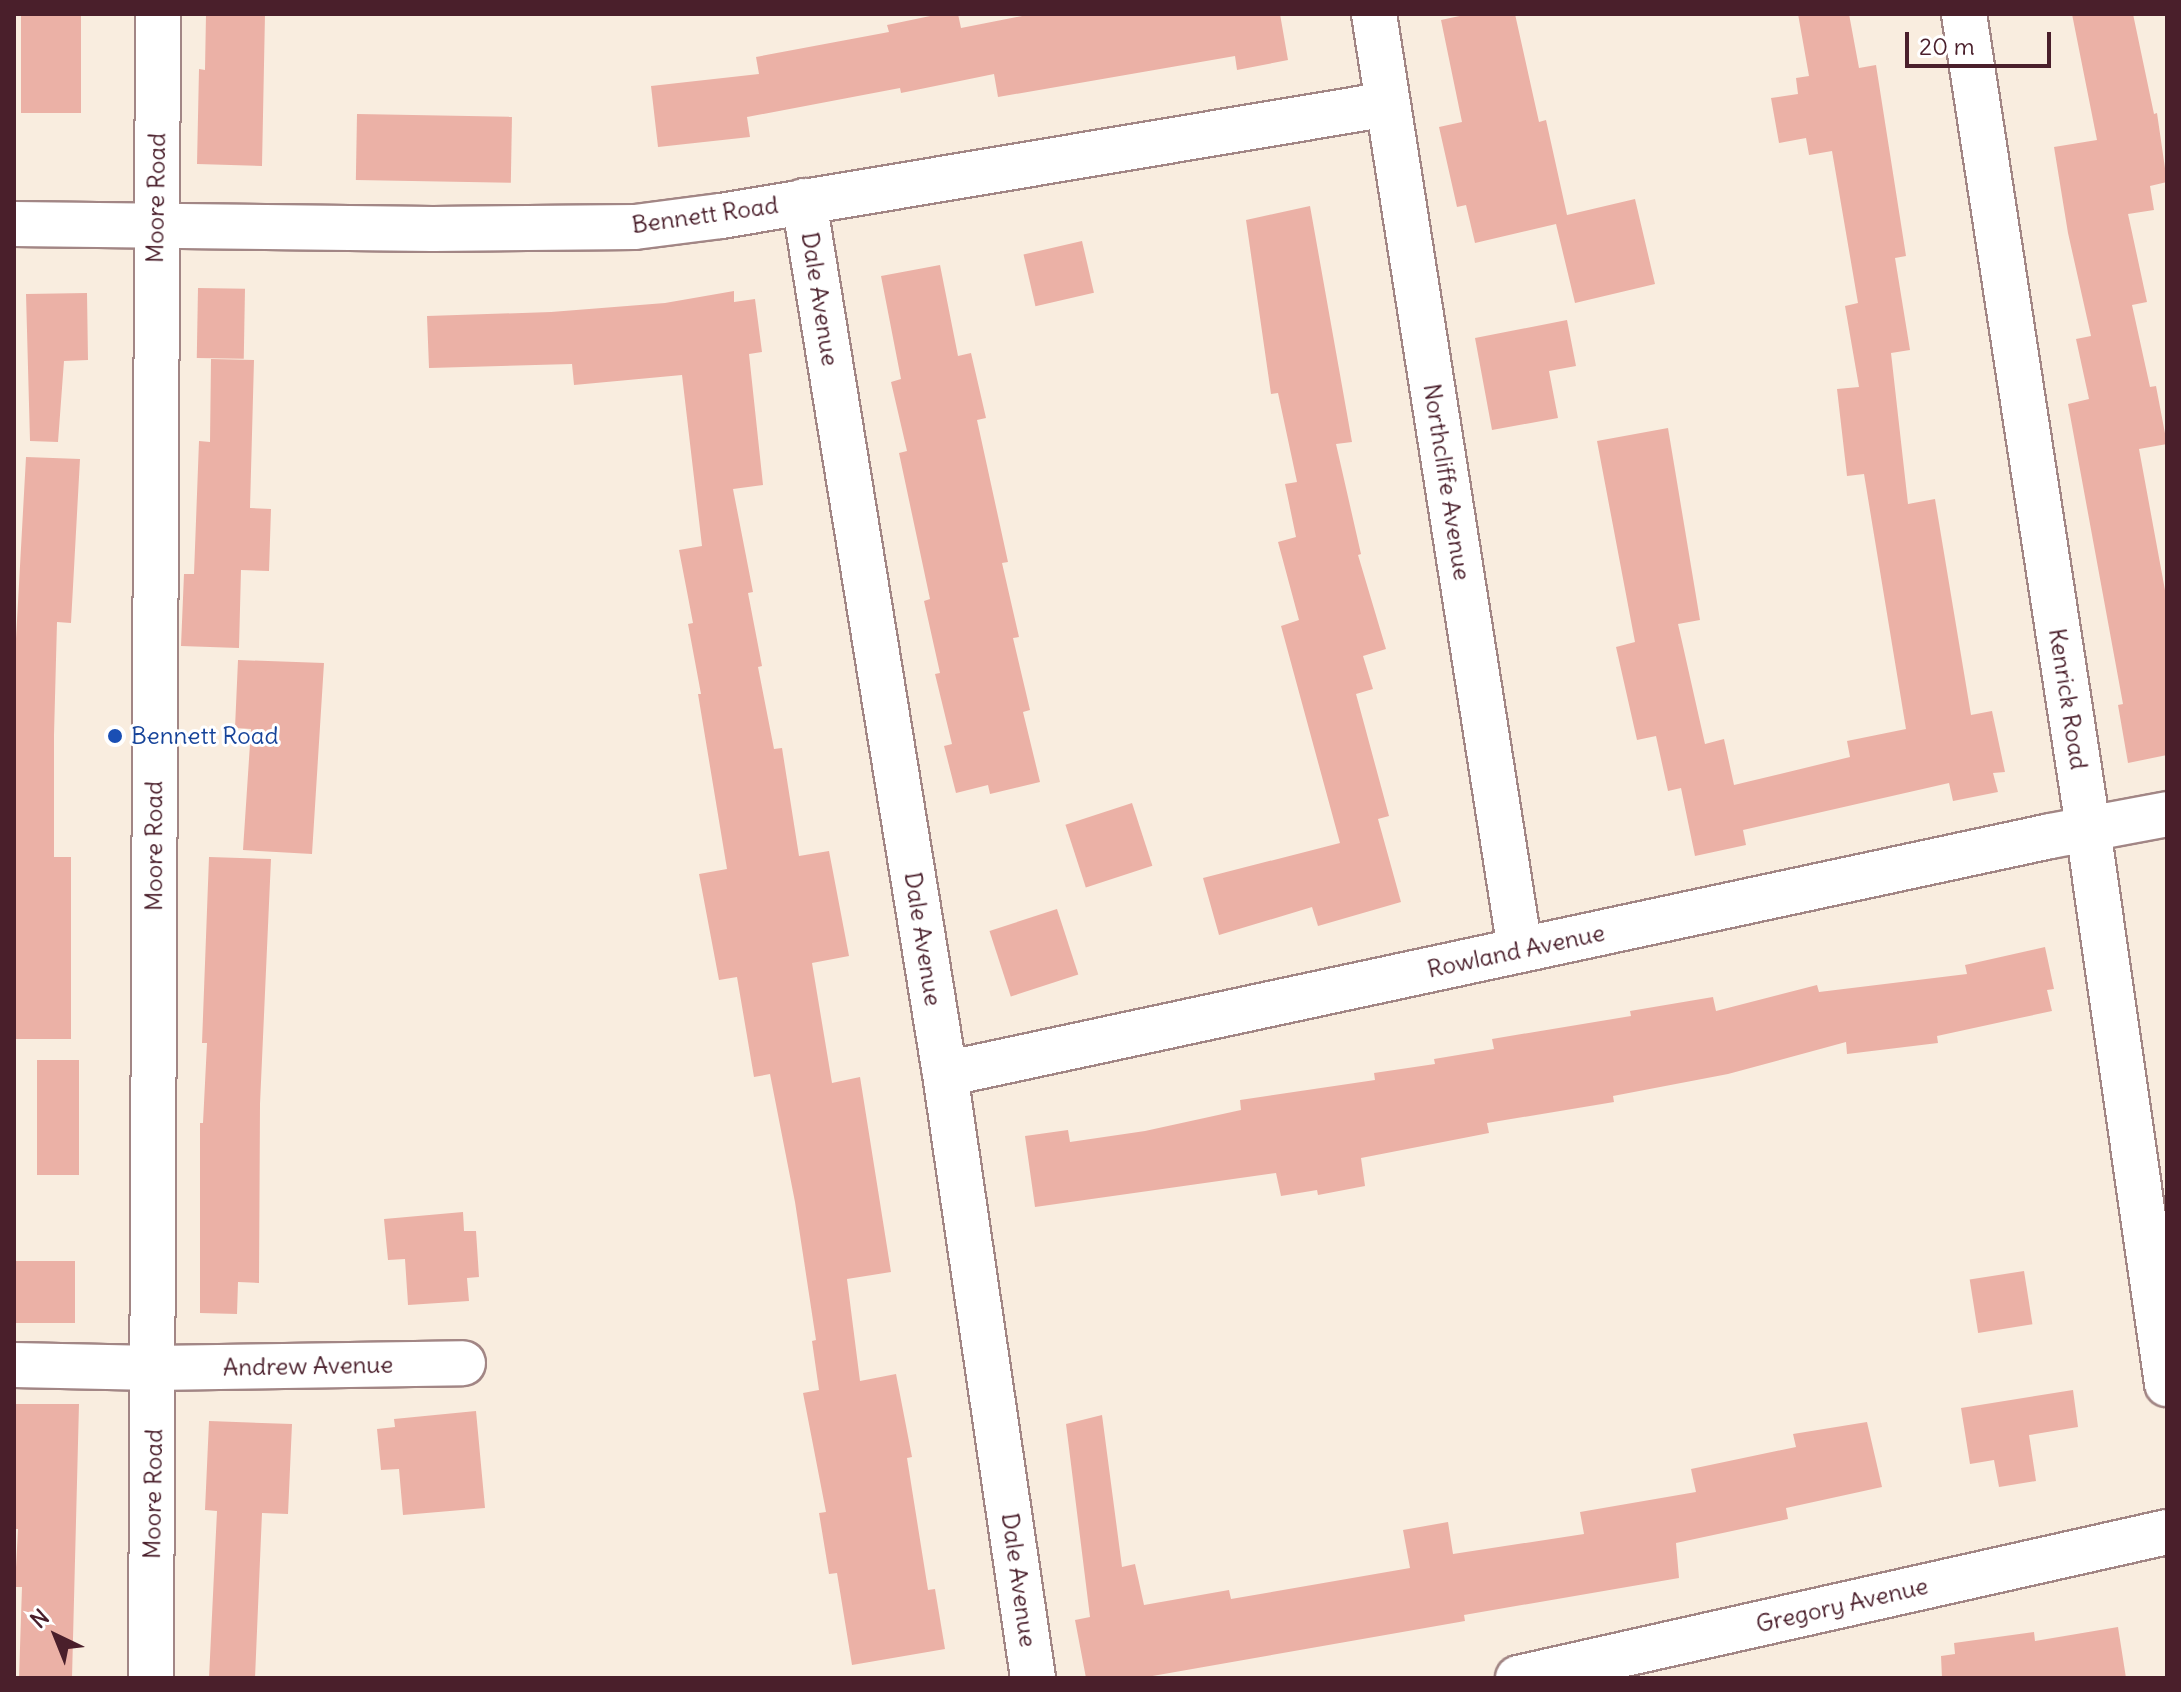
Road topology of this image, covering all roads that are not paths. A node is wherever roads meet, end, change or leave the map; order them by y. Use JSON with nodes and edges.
{"nodes":[{"id":1,"x":158,"y":14,"type":"edge"},
{"id":2,"x":1374,"y":14,"type":"edge"},
{"id":3,"x":1964,"y":14,"type":"edge"},
{"id":4,"x":1388,"y":104,"type":"junction"},
{"id":5,"x":804,"y":201,"type":"junction"},
{"id":6,"x":14,"y":224,"type":"edge"},
{"id":7,"x":156,"y":227,"type":"junction"},
{"id":8,"x":2167,"y":814,"type":"edge"},
{"id":9,"x":2088,"y":829,"type":"junction"},
{"id":10,"x":1520,"y":950,"type":"junction"},
{"id":11,"x":945,"y":1074,"type":"junction"},
{"id":12,"x":463,"y":1363,"type":"dead end"},
{"id":13,"x":14,"y":1365,"type":"edge"},
{"id":14,"x":154,"y":1368,"type":"junction"},
{"id":15,"x":2167,"y":1384,"type":"edge"},
{"id":16,"x":2167,"y":1532,"type":"edge"},
{"id":17,"x":151,"y":1678,"type":"edge"},
{"id":18,"x":1033,"y":1678,"type":"edge"},
{"id":19,"x":1518,"y":1678,"type":"edge"}],
"edges":[{"from":1,"to":7,"type":"street","name":"Moore Road"},
{"from":2,"to":4,"type":"street","name":"Northcliffe Avenue"},
{"from":3,"to":9,"type":"street","name":"Kenrick Road"},
{"from":4,"to":5,"type":"street","name":"Bennett Road"},
{"from":4,"to":10,"type":"street","name":"Northcliffe Avenue"},
{"from":5,"to":7,"type":"street","name":"Bennett Road"},
{"from":5,"to":11,"type":"street","name":"Dale Avenue"},
{"from":6,"to":7,"type":"street","name":"Bennett Road"},
{"from":7,"to":14,"type":"street","name":"Moore Road"},
{"from":8,"to":9,"type":"street","name":"Rowland Avenue"},
{"from":9,"to":10,"type":"street","name":"Rowland Avenue"},
{"from":9,"to":15,"type":"street","name":"Kenrick Road"},
{"from":10,"to":11,"type":"street","name":"Rowland Avenue"},
{"from":11,"to":18,"type":"street","name":"Dale Avenue"},
{"from":12,"to":14,"type":"street","name":"Andrew Avenue"},
{"from":13,"to":14,"type":"street","name":"Andrew Avenue"},
{"from":14,"to":17,"type":"street","name":"Moore Road"},
{"from":16,"to":19,"type":"street","name":"Gregory Avenue"}]}
